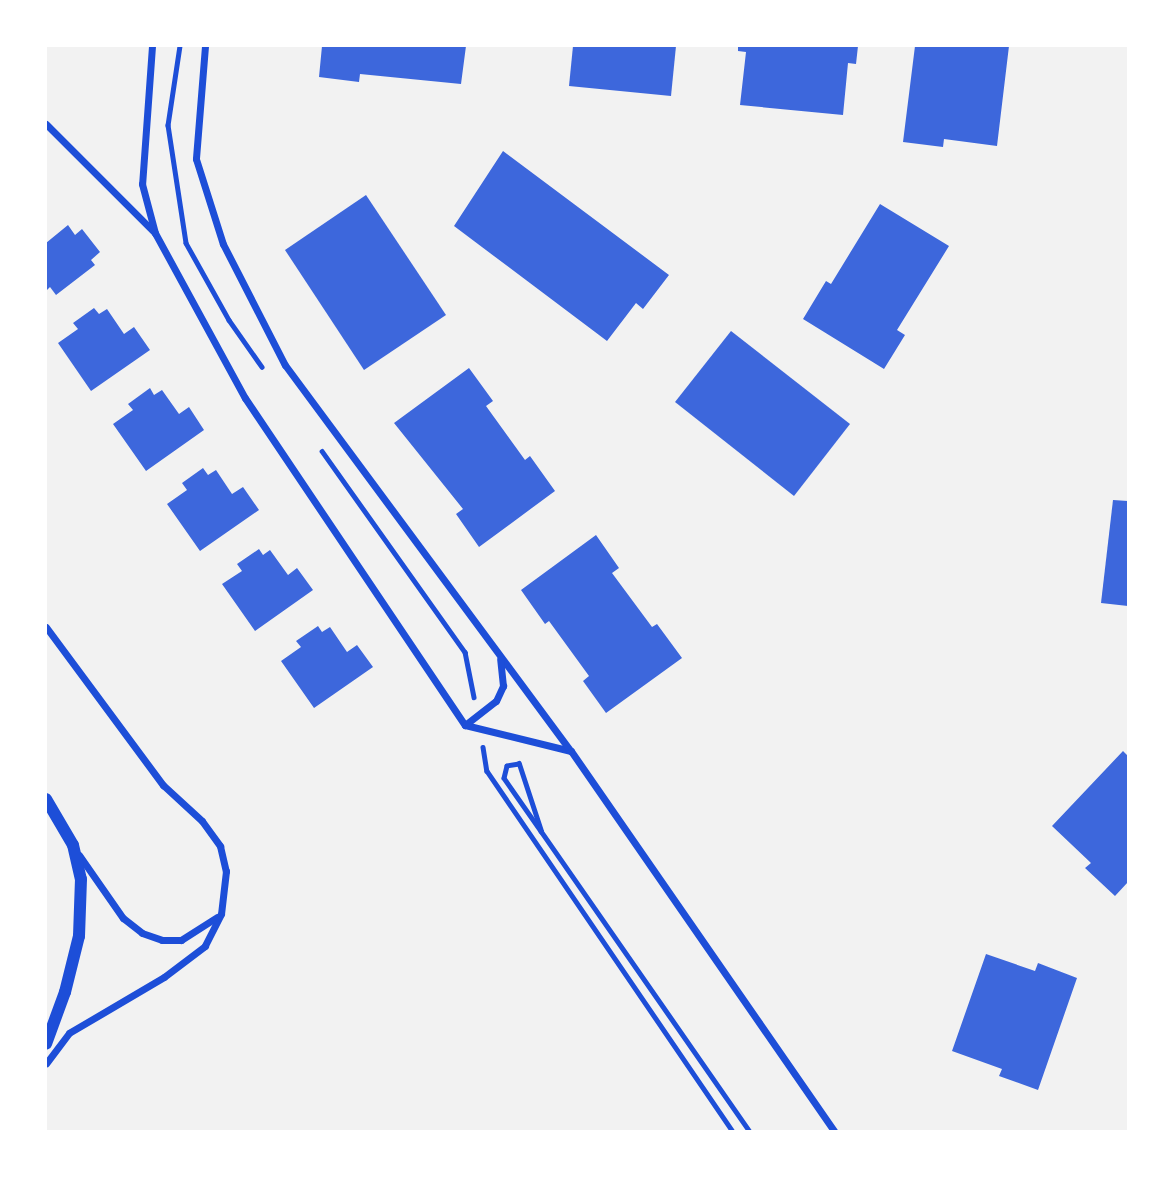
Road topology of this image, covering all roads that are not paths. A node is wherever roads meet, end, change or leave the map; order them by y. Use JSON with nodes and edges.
{"nodes":[{"id":1,"x":152,"y":46,"type":"edge"},
{"id":2,"x":205,"y":46,"type":"edge"},
{"id":3,"x":46,"y":124,"type":"edge"},
{"id":4,"x":155,"y":233,"type":"junction"},
{"id":5,"x":46,"y":627,"type":"edge"},
{"id":6,"x":500,"y":658,"type":"junction"},
{"id":7,"x":465,"y":725,"type":"junction"},
{"id":8,"x":571,"y":751,"type":"junction"},
{"id":9,"x":46,"y":799,"type":"edge"},
{"id":10,"x":73,"y":845,"type":"junction"},
{"id":11,"x":220,"y":915,"type":"junction"},
{"id":12,"x":46,"y":1044,"type":"edge"},
{"id":13,"x":46,"y":1063,"type":"edge"},
{"id":14,"x":835,"y":1132,"type":"edge"}],
"edges":[{"from":1,"to":4,"type":"street"},
{"from":2,"to":6,"type":"street"},
{"from":3,"to":4,"type":"street"},
{"from":4,"to":7,"type":"street"},
{"from":5,"to":11,"type":"street"},
{"from":6,"to":7,"type":"street"},
{"from":6,"to":8,"type":"street"},
{"from":7,"to":8,"type":"street"},
{"from":8,"to":14,"type":"street"},
{"from":9,"to":10,"type":"street"},
{"from":10,"to":11,"type":"street"},
{"from":10,"to":12,"type":"street"},
{"from":11,"to":13,"type":"street"}]}
